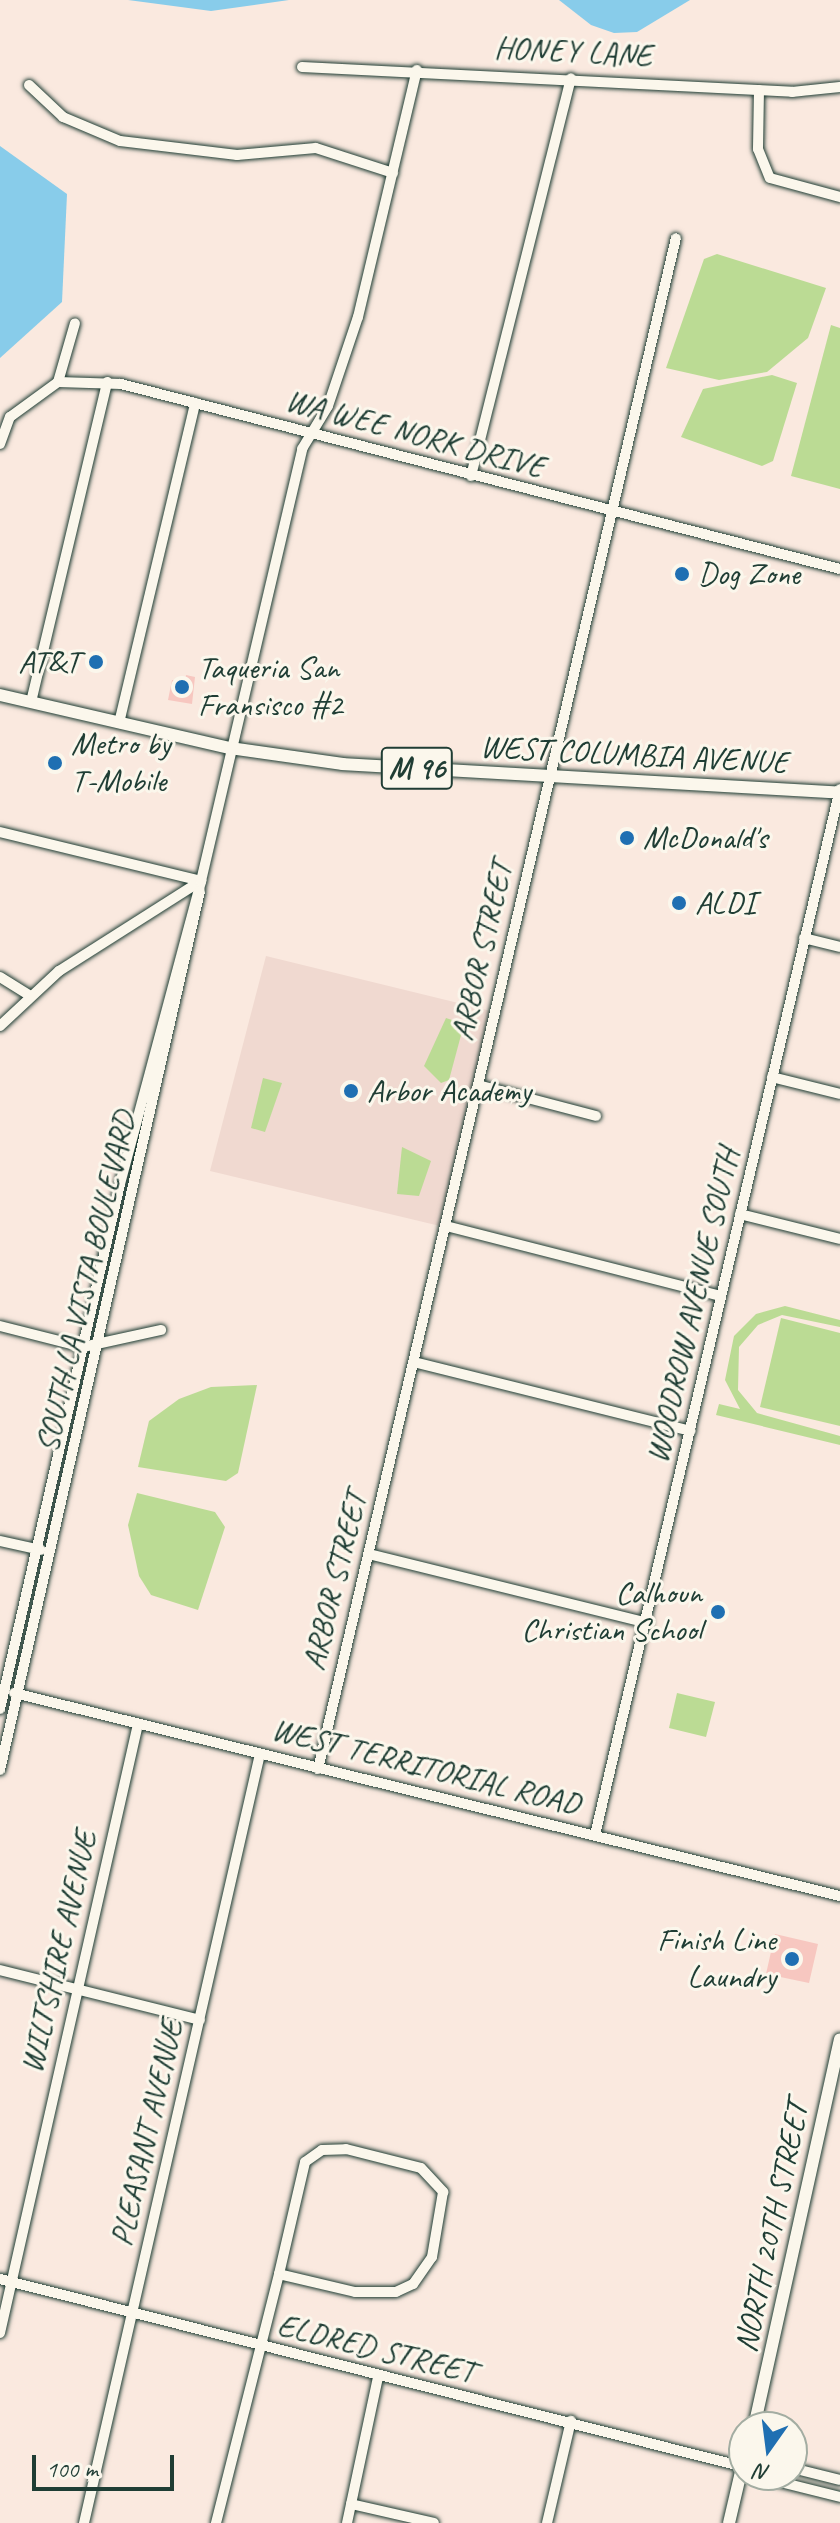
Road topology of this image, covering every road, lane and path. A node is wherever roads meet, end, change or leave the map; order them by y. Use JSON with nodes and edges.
{"nodes":[{"id":1,"x":302,"y":67,"type":"dead end"},
{"id":2,"x":417,"y":70,"type":"junction"},
{"id":3,"x":571,"y":78,"type":"junction"},
{"id":4,"x":29,"y":85,"type":"dead end"},
{"id":5,"x":840,"y":87,"type":"edge"},
{"id":6,"x":759,"y":90,"type":"junction"},
{"id":7,"x":393,"y":173,"type":"junction"},
{"id":8,"x":840,"y":197,"type":"edge"},
{"id":9,"x":676,"y":238,"type":"dead end"},
{"id":10,"x":75,"y":323,"type":"dead end"},
{"id":11,"x":58,"y":382,"type":"junction"},
{"id":12,"x":107,"y":382,"type":"junction"},
{"id":13,"x":195,"y":403,"type":"junction"},
{"id":14,"x":312,"y":434,"type":"junction"},
{"id":15,"x":0,"y":441,"type":"edge"},
{"id":16,"x":471,"y":476,"type":"junction"},
{"id":17,"x":613,"y":512,"type":"junction"},
{"id":18,"x":840,"y":569,"type":"edge"},
{"id":19,"x":0,"y":695,"type":"edge"},
{"id":20,"x":31,"y":702,"type":"junction"},
{"id":21,"x":119,"y":723,"type":"junction"},
{"id":22,"x":230,"y":748,"type":"junction"},
{"id":23,"x":549,"y":775,"type":"junction"},
{"id":24,"x":840,"y":791,"type":"edge"},
{"id":25,"x":0,"y":832,"type":"edge"},
{"id":26,"x":201,"y":881,"type":"junction"},
{"id":27,"x":804,"y":938,"type":"junction"},
{"id":28,"x":840,"y":947,"type":"edge"},
{"id":29,"x":0,"y":977,"type":"edge"},
{"id":30,"x":30,"y":996,"type":"junction"},
{"id":31,"x":0,"y":1026,"type":"edge"},
{"id":32,"x":772,"y":1077,"type":"junction"},
{"id":33,"x":478,"y":1085,"type":"junction"},
{"id":34,"x":840,"y":1094,"type":"edge"},
{"id":35,"x":596,"y":1116,"type":"dead end"},
{"id":36,"x":740,"y":1214,"type":"junction"},
{"id":37,"x":446,"y":1226,"type":"junction"},
{"id":38,"x":840,"y":1239,"type":"edge"},
{"id":39,"x":720,"y":1296,"type":"junction"},
{"id":40,"x":0,"y":1326,"type":"edge"},
{"id":41,"x":161,"y":1330,"type":"dead end"},
{"id":42,"x":96,"y":1346,"type":"junction"},
{"id":43,"x":83,"y":1347,"type":"junction"},
{"id":44,"x":414,"y":1362,"type":"junction"},
{"id":45,"x":691,"y":1431,"type":"junction"},
{"id":46,"x":0,"y":1541,"type":"edge"},
{"id":47,"x":37,"y":1550,"type":"junction"},
{"id":48,"x":51,"y":1551,"type":"junction"},
{"id":49,"x":369,"y":1554,"type":"junction"},
{"id":50,"x":648,"y":1623,"type":"junction"},
{"id":51,"x":2,"y":1690,"type":"edge"},
{"id":52,"x":18,"y":1694,"type":"junction"},
{"id":53,"x":0,"y":1709,"type":"edge"},
{"id":54,"x":138,"y":1724,"type":"junction"},
{"id":55,"x":260,"y":1754,"type":"junction"},
{"id":56,"x":318,"y":1769,"type":"junction"},
{"id":57,"x":0,"y":1770,"type":"edge"},
{"id":58,"x":595,"y":1835,"type":"junction"},
{"id":59,"x":840,"y":1896,"type":"edge"},
{"id":60,"x":0,"y":1970,"type":"edge"},
{"id":61,"x":77,"y":1989,"type":"junction"},
{"id":62,"x":200,"y":2020,"type":"junction"},
{"id":63,"x":840,"y":2039,"type":"edge"},
{"id":64,"x":279,"y":2274,"type":"junction"},
{"id":65,"x":6,"y":2280,"type":"edge"},
{"id":66,"x":132,"y":2312,"type":"junction"},
{"id":67,"x":0,"y":2333,"type":"edge"},
{"id":68,"x":258,"y":2347,"type":"junction"},
{"id":69,"x":378,"y":2377,"type":"junction"},
{"id":70,"x":758,"y":2411,"type":"edge"},
{"id":71,"x":571,"y":2421,"type":"junction"},
{"id":72,"x":728,"y":2460,"type":"edge"},
{"id":73,"x":808,"y":2472,"type":"edge"},
{"id":74,"x":840,"y":2480,"type":"edge"},
{"id":75,"x":808,"y":2489,"type":"edge"},
{"id":76,"x":737,"y":2491,"type":"edge"},
{"id":77,"x":840,"y":2497,"type":"edge"},
{"id":78,"x":351,"y":2504,"type":"junction"},
{"id":79,"x":84,"y":2523,"type":"edge"},
{"id":80,"x":216,"y":2523,"type":"edge"},
{"id":81,"x":347,"y":2523,"type":"edge"},
{"id":82,"x":434,"y":2523,"type":"edge"},
{"id":83,"x":547,"y":2523,"type":"edge"},
{"id":84,"x":729,"y":2523,"type":"edge"}],
"edges":[{"from":1,"to":2,"type":"street","name":"HONEY LANE"},
{"from":2,"to":3,"type":"street","name":"HONEY LANE"},
{"from":2,"to":7,"type":"street","name":"SOUTH LA VISTA BOULEVARD"},
{"from":3,"to":6,"type":"street","name":"HONEY LANE"},
{"from":3,"to":16,"type":"street"},
{"from":4,"to":7,"type":"street"},
{"from":5,"to":6,"type":"street","name":"HONEY LANE"},
{"from":6,"to":8,"type":"street"},
{"from":7,"to":14,"type":"street","name":"SOUTH LA VISTA BOULEVARD"},
{"from":9,"to":17,"type":"street","name":"ARBOR STREET"},
{"from":10,"to":11,"type":"street"},
{"from":11,"to":12,"type":"street","name":"WA WEE NORK DRIVE"},
{"from":11,"to":15,"type":"street"},
{"from":12,"to":13,"type":"street","name":"WA WEE NORK DRIVE"},
{"from":12,"to":20,"type":"street"},
{"from":13,"to":14,"type":"street","name":"WA WEE NORK DRIVE"},
{"from":13,"to":21,"type":"street"},
{"from":14,"to":16,"type":"street","name":"WA WEE NORK DRIVE"},
{"from":14,"to":22,"type":"street","name":"SOUTH LA VISTA BOULEVARD"},
{"from":16,"to":17,"type":"street","name":"WA WEE NORK DRIVE"},
{"from":17,"to":18,"type":"street","name":"WA WEE NORK DRIVE"},
{"from":17,"to":23,"type":"street","name":"ARBOR STREET"},
{"from":19,"to":20,"type":"main road","name":"WEST COLUMBIA AVENUE","number":"M 96"},
{"from":20,"to":21,"type":"main road","name":"WEST COLUMBIA AVENUE","number":"M 96"},
{"from":21,"to":22,"type":"main road","name":"WEST COLUMBIA AVENUE","number":"M 96"},
{"from":22,"to":23,"type":"main road","name":"WEST COLUMBIA AVENUE","number":"M 96"},
{"from":22,"to":26,"type":"street","name":"SOUTH LA VISTA BOULEVARD"},
{"from":23,"to":24,"type":"main road","name":"WEST COLUMBIA AVENUE","number":"M 96"},
{"from":23,"to":33,"type":"street","name":"ARBOR STREET"},
{"from":24,"to":27,"type":"street","name":"WOODROW AVENUE SOUTH"},
{"from":25,"to":26,"type":"street"},
{"from":26,"to":30,"type":"street"},
{"from":26,"to":42,"type":"street","name":"SOUTH LA VISTA BOULEVARD"},
{"from":26,"to":43,"type":"street","name":"SOUTH LA VISTA BOULEVARD"},
{"from":27,"to":28,"type":"street"},
{"from":27,"to":32,"type":"street","name":"WOODROW AVENUE SOUTH"},
{"from":29,"to":30,"type":"street"},
{"from":30,"to":31,"type":"street"},
{"from":32,"to":34,"type":"street"},
{"from":32,"to":36,"type":"street","name":"WOODROW AVENUE SOUTH"},
{"from":33,"to":35,"type":"street"},
{"from":33,"to":37,"type":"street","name":"ARBOR STREET"},
{"from":36,"to":38,"type":"street"},
{"from":36,"to":39,"type":"street","name":"WOODROW AVENUE SOUTH"},
{"from":37,"to":39,"type":"street"},
{"from":37,"to":44,"type":"street","name":"ARBOR STREET"},
{"from":39,"to":45,"type":"street","name":"WOODROW AVENUE SOUTH"},
{"from":40,"to":43,"type":"street"},
{"from":41,"to":42,"type":"street"},
{"from":42,"to":43,"type":"street"},
{"from":42,"to":48,"type":"street","name":"SOUTH LA VISTA BOULEVARD"},
{"from":43,"to":47,"type":"street","name":"SOUTH LA VISTA BOULEVARD"},
{"from":44,"to":45,"type":"street"},
{"from":44,"to":49,"type":"street","name":"ARBOR STREET"},
{"from":45,"to":50,"type":"street","name":"WOODROW AVENUE SOUTH"},
{"from":46,"to":47,"type":"street"},
{"from":47,"to":48,"type":"street"},
{"from":47,"to":51,"type":"street","name":"SOUTH LA VISTA BOULEVARD"},
{"from":48,"to":52,"type":"street","name":"SOUTH LA VISTA BOULEVARD"},
{"from":49,"to":50,"type":"street"},
{"from":49,"to":56,"type":"street","name":"ARBOR STREET"},
{"from":50,"to":58,"type":"street","name":"WOODROW AVENUE SOUTH"},
{"from":51,"to":52,"type":"street","name":"WEST TERRITORIAL ROAD"},
{"from":51,"to":53,"type":"street","name":"SOUTH LA VISTA BOULEVARD"},
{"from":52,"to":54,"type":"street","name":"WEST TERRITORIAL ROAD"},
{"from":52,"to":57,"type":"street","name":"SOUTH LA VISTA BOULEVARD"},
{"from":54,"to":55,"type":"street","name":"WEST TERRITORIAL ROAD"},
{"from":54,"to":61,"type":"street","name":"WILTSHIRE AVENUE"},
{"from":55,"to":56,"type":"street","name":"WEST TERRITORIAL ROAD"},
{"from":55,"to":62,"type":"street","name":"PLEASANT AVENUE"},
{"from":56,"to":58,"type":"street","name":"WEST TERRITORIAL ROAD"},
{"from":58,"to":59,"type":"street","name":"WEST TERRITORIAL ROAD"},
{"from":60,"to":61,"type":"street"},
{"from":61,"to":62,"type":"street"},
{"from":61,"to":65,"type":"street","name":"WILTSHIRE AVENUE"},
{"from":62,"to":66,"type":"street","name":"PLEASANT AVENUE"},
{"from":63,"to":70,"type":"main road","name":"NORTH 20TH STREET"},
{"from":64,"to":64,"type":"street"},
{"from":64,"to":68,"type":"street"},
{"from":65,"to":66,"type":"street","name":"ELDRED STREET"},
{"from":65,"to":67,"type":"street","name":"WILTSHIRE AVENUE"},
{"from":66,"to":68,"type":"street","name":"ELDRED STREET"},
{"from":66,"to":79,"type":"street","name":"PLEASANT AVENUE"},
{"from":68,"to":69,"type":"street","name":"ELDRED STREET"},
{"from":68,"to":80,"type":"street"},
{"from":69,"to":71,"type":"street","name":"ELDRED STREET"},
{"from":69,"to":78,"type":"street"},
{"from":71,"to":72,"type":"street","name":"ELDRED STREET"},
{"from":71,"to":83,"type":"street"},
{"from":73,"to":74,"type":"street"},
{"from":75,"to":77,"type":"street"},
{"from":76,"to":84,"type":"main road"},
{"from":78,"to":81,"type":"street"},
{"from":78,"to":82,"type":"street"}]}
